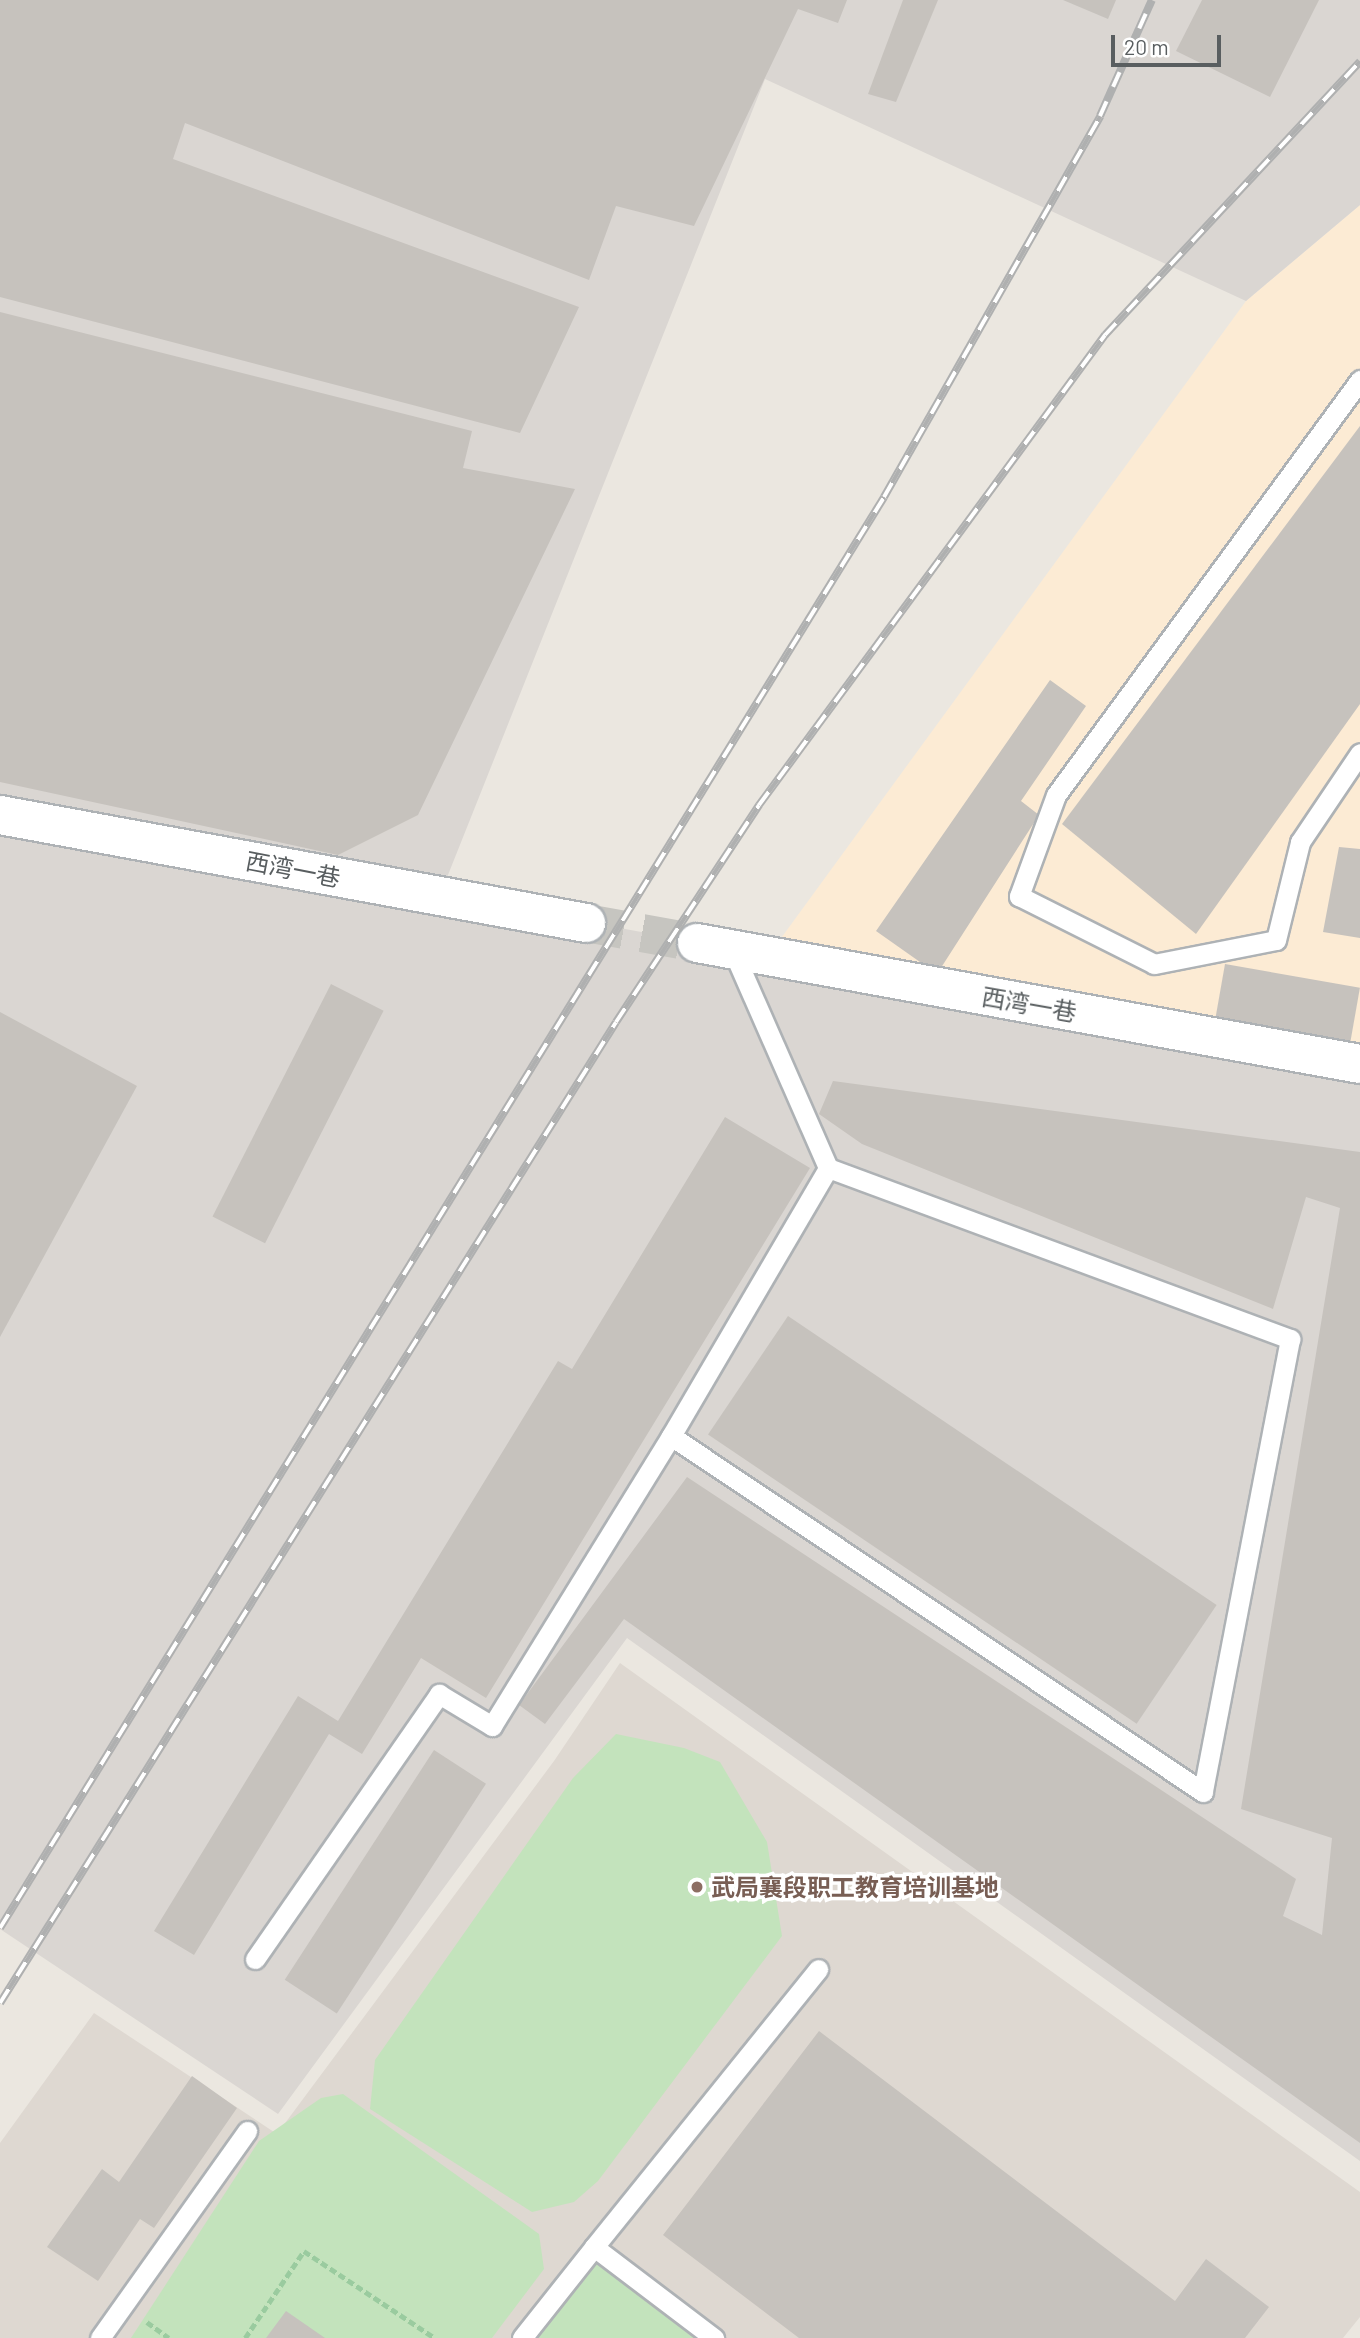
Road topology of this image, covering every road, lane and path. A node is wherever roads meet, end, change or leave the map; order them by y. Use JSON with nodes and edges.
{"nodes":[{"id":1,"x":1360,"y":380,"type":"edge"},
{"id":2,"x":1360,"y":753,"type":"edge"},
{"id":3,"x":0,"y":814,"type":"edge"},
{"id":4,"x":586,"y":923,"type":"tunnel mouth"},
{"id":5,"x":715,"y":946,"type":"joint"},
{"id":6,"x":1360,"y":1064,"type":"edge"},
{"id":7,"x":828,"y":1168,"type":"junction"},
{"id":8,"x":671,"y":1436,"type":"junction"},
{"id":9,"x":255,"y":1959,"type":"dead end"},
{"id":10,"x":818,"y":1969,"type":"dead end"},
{"id":11,"x":247,"y":2132,"type":"dead end"},
{"id":12,"x":594,"y":2247,"type":"junction"},
{"id":13,"x":100,"y":2338,"type":"edge"},
{"id":14,"x":245,"y":2338,"type":"edge"},
{"id":15,"x":435,"y":2338,"type":"edge"},
{"id":16,"x":522,"y":2338,"type":"edge"},
{"id":17,"x":714,"y":2338,"type":"edge"}],
"edges":[{"from":1,"to":2,"type":"lane"},
{"from":3,"to":4,"type":"street","name":"西湾一巷"},
{"from":5,"to":6,"type":"street","name":"西湾一巷"},
{"from":5,"to":7,"type":"lane"},
{"from":7,"to":8,"type":"lane"},
{"from":7,"to":8,"type":"lane"},
{"from":8,"to":9,"type":"lane"},
{"from":10,"to":12,"type":"lane"},
{"from":11,"to":13,"type":"lane"},
{"from":12,"to":16,"type":"lane"},
{"from":12,"to":17,"type":"lane"},
{"from":14,"to":15,"type":"path"}]}
